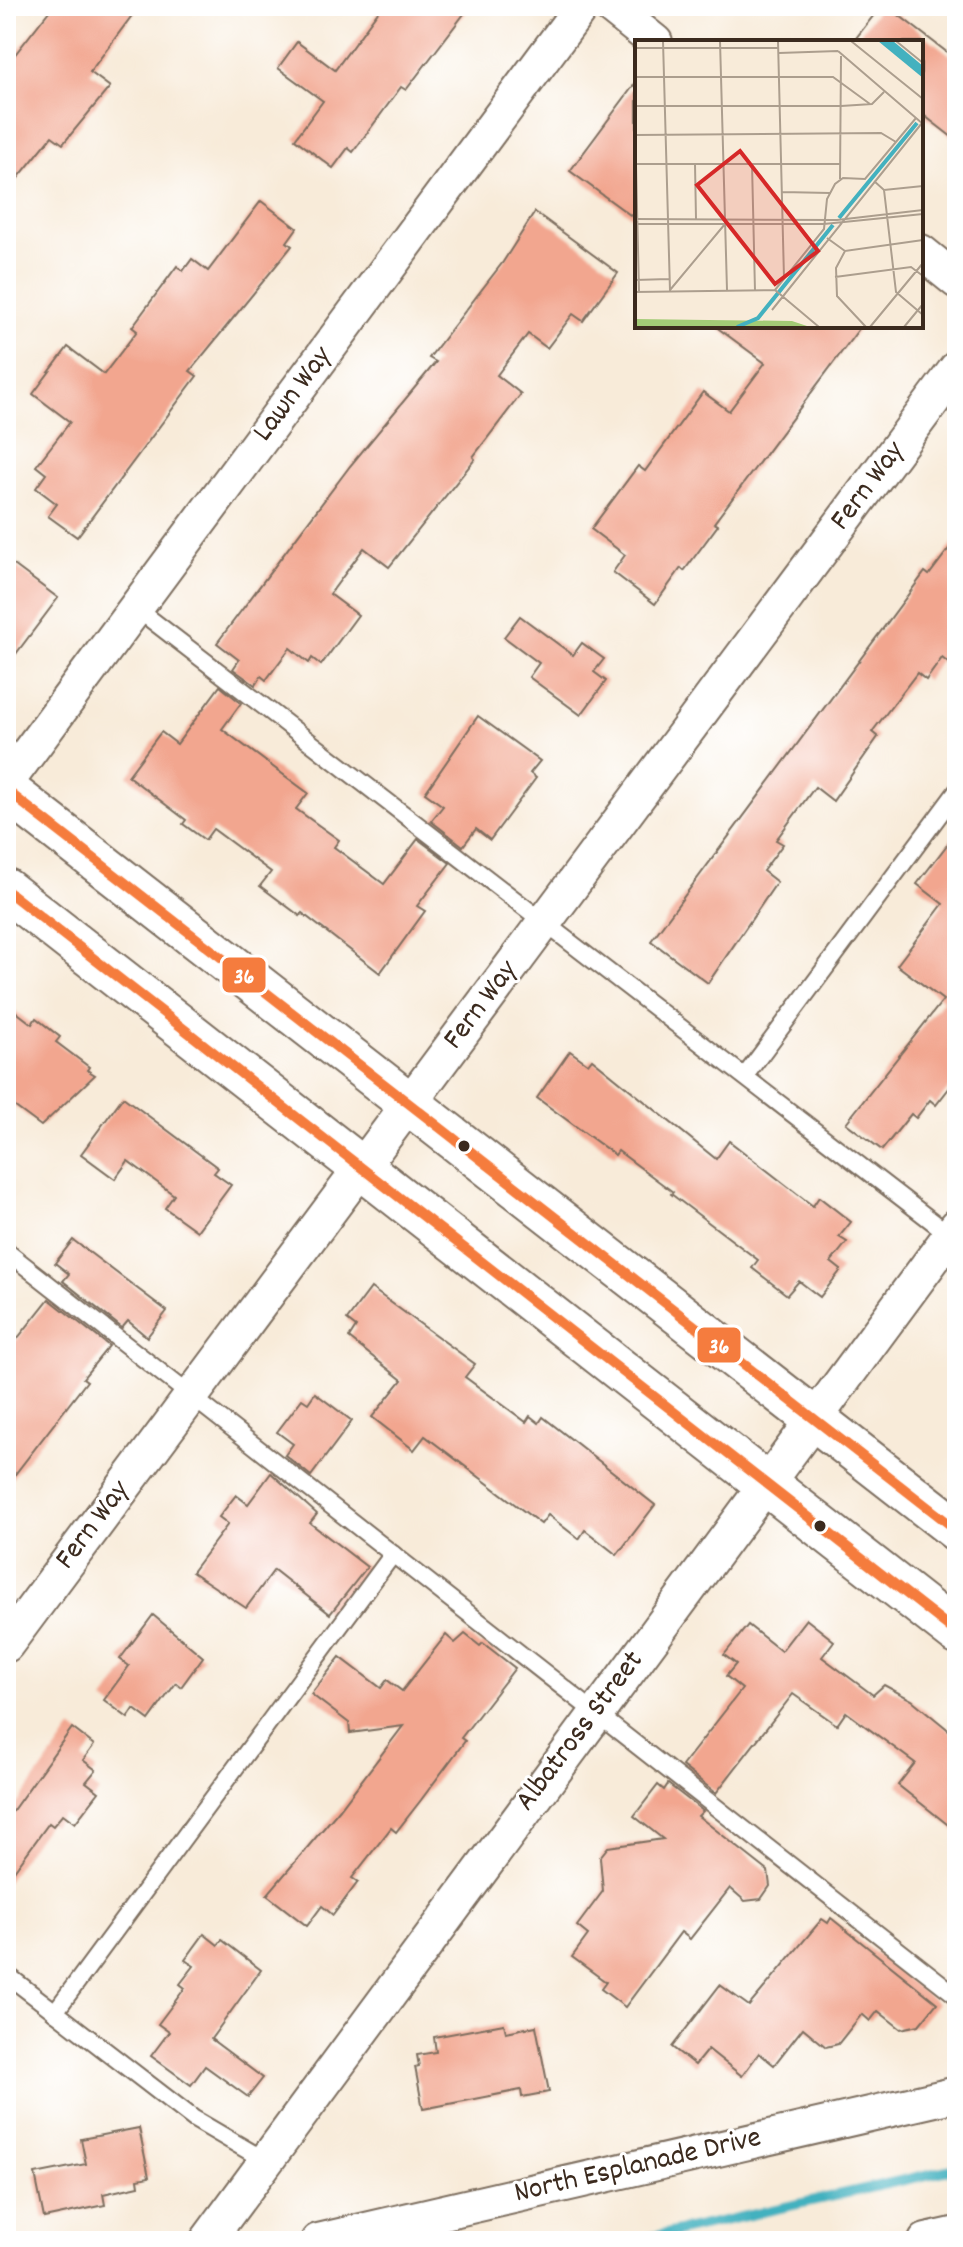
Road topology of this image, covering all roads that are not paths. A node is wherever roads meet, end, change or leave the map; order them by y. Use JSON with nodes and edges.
{"nodes":[{"id":1,"x":582,"y":6,"type":"edge"},
{"id":2,"x":610,"y":6,"type":"edge"},
{"id":3,"x":652,"y":40,"type":"edge"},
{"id":4,"x":923,"y":254,"type":"edge"},
{"id":5,"x":957,"y":281,"type":"edge"},
{"id":6,"x":957,"y":368,"type":"edge"},
{"id":7,"x":136,"y":608,"type":"junction"},
{"id":8,"x":6,"y":783,"type":"edge"},
{"id":9,"x":6,"y":790,"type":"edge"},
{"id":10,"x":957,"y":791,"type":"edge"},
{"id":11,"x":6,"y":890,"type":"edge"},
{"id":12,"x":544,"y":923,"type":"junction"},
{"id":13,"x":745,"y":1076,"type":"junction"},
{"id":14,"x":410,"y":1104,"type":"junction"},
{"id":15,"x":362,"y":1168,"type":"junction"},
{"id":16,"x":954,"y":1231,"type":"edge"},
{"id":17,"x":6,"y":1251,"type":"edge"},
{"id":18,"x":191,"y":1396,"type":"junction"},
{"id":19,"x":813,"y":1417,"type":"junction"},
{"id":20,"x":766,"y":1483,"type":"junction"},
{"id":21,"x":957,"y":1530,"type":"edge"},
{"id":22,"x":393,"y":1554,"type":"junction"},
{"id":23,"x":957,"y":1633,"type":"edge"},
{"id":24,"x":6,"y":1645,"type":"edge"},
{"id":25,"x":595,"y":1712,"type":"junction"},
{"id":26,"x":6,"y":1974,"type":"edge"},
{"id":27,"x":957,"y":1996,"type":"edge"},
{"id":28,"x":55,"y":2012,"type":"junction"},
{"id":29,"x":957,"y":2094,"type":"edge"},
{"id":30,"x":266,"y":2161,"type":"junction"},
{"id":31,"x":957,"y":2234,"type":"edge"},
{"id":32,"x":207,"y":2241,"type":"edge"},
{"id":33,"x":318,"y":2241,"type":"edge"},
{"id":34,"x":926,"y":2241,"type":"edge"}],
"edges":[{"from":1,"to":7,"type":"street","name":"Lawn Way"},
{"from":2,"to":3,"type":"street"},
{"from":4,"to":5,"type":"street"},
{"from":6,"to":12,"type":"street","name":"Fern Way"},
{"from":7,"to":8,"type":"street","name":"Lawn Way"},
{"from":7,"to":12,"type":"lane"},
{"from":9,"to":14,"type":"street"},
{"from":10,"to":13,"type":"lane"},
{"from":11,"to":15,"type":"street"},
{"from":12,"to":13,"type":"lane"},
{"from":12,"to":14,"type":"street","name":"Fern Way"},
{"from":13,"to":16,"type":"lane"},
{"from":14,"to":15,"type":"street","name":"Fern Way"},
{"from":14,"to":19,"type":"street"},
{"from":15,"to":18,"type":"street","name":"Fern Way"},
{"from":15,"to":20,"type":"street"},
{"from":16,"to":19,"type":"street","name":"Albatross Street"},
{"from":17,"to":18,"type":"lane"},
{"from":18,"to":22,"type":"lane"},
{"from":18,"to":24,"type":"street","name":"Fern Way"},
{"from":19,"to":20,"type":"street","name":"Albatross Street"},
{"from":19,"to":21,"type":"street"},
{"from":20,"to":23,"type":"street"},
{"from":20,"to":25,"type":"street","name":"Albatross Street"},
{"from":22,"to":25,"type":"lane"},
{"from":22,"to":28,"type":"lane"},
{"from":25,"to":27,"type":"lane"},
{"from":25,"to":30,"type":"street","name":"Albatross Street"},
{"from":26,"to":28,"type":"lane"},
{"from":28,"to":30,"type":"lane"},
{"from":29,"to":33,"type":"street","name":"North Esplanade Drive"},
{"from":30,"to":32,"type":"street","name":"Albatross Street"},
{"from":31,"to":34,"type":"street"}]}
